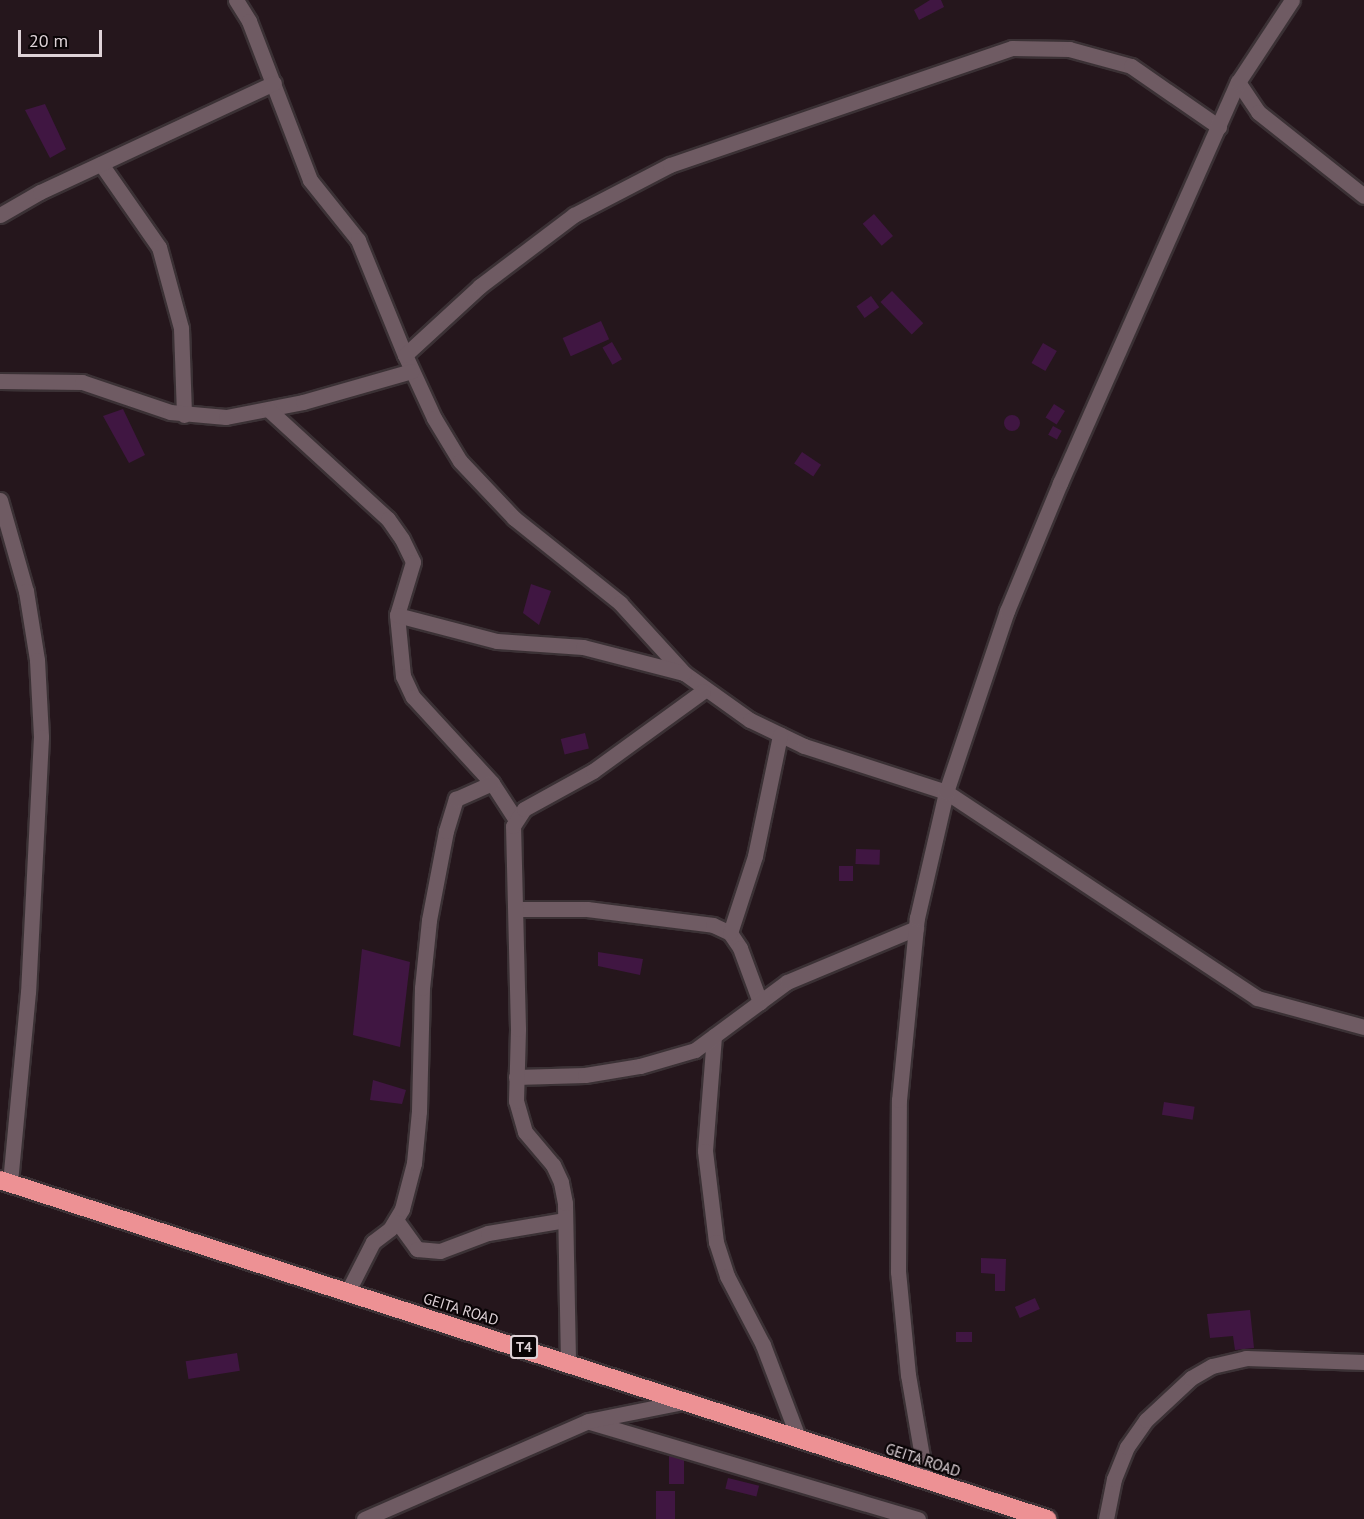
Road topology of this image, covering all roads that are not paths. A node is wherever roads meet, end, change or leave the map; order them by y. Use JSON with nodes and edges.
{"nodes":[{"id":1,"x":236,"y":0,"type":"edge"},
{"id":2,"x":1292,"y":0,"type":"edge"},
{"id":3,"x":1238,"y":82,"type":"junction"},
{"id":4,"x":274,"y":84,"type":"junction"},
{"id":5,"x":1219,"y":127,"type":"junction"},
{"id":6,"x":101,"y":164,"type":"junction"},
{"id":7,"x":1364,"y":196,"type":"edge"},
{"id":8,"x":0,"y":215,"type":"edge"},
{"id":9,"x":405,"y":356,"type":"junction"},
{"id":10,"x":412,"y":371,"type":"junction"},
{"id":11,"x":0,"y":381,"type":"edge"},
{"id":12,"x":268,"y":410,"type":"junction"},
{"id":13,"x":184,"y":415,"type":"junction"},
{"id":14,"x":0,"y":500,"type":"edge"},
{"id":15,"x":397,"y":615,"type":"junction"},
{"id":16,"x":684,"y":673,"type":"junction"},
{"id":17,"x":704,"y":691,"type":"junction"},
{"id":18,"x":780,"y":735,"type":"junction"},
{"id":19,"x":492,"y":783,"type":"junction"},
{"id":20,"x":946,"y":792,"type":"junction"},
{"id":21,"x":516,"y":820,"type":"junction"},
{"id":22,"x":516,"y":909,"type":"junction"},
{"id":23,"x":916,"y":928,"type":"junction"},
{"id":24,"x":730,"y":933,"type":"junction"},
{"id":25,"x":760,"y":1002,"type":"junction"},
{"id":26,"x":1364,"y":1027,"type":"edge"},
{"id":27,"x":714,"y":1036,"type":"junction"},
{"id":28,"x":516,"y":1077,"type":"junction"},
{"id":29,"x":5,"y":1181,"type":"edge"},
{"id":30,"x":396,"y":1220,"type":"junction"},
{"id":31,"x":565,"y":1220,"type":"junction"},
{"id":32,"x":347,"y":1293,"type":"junction"},
{"id":33,"x":568,"y":1361,"type":"junction"},
{"id":34,"x":1364,"y":1362,"type":"edge"},
{"id":35,"x":690,"y":1401,"type":"junction"},
{"id":36,"x":588,"y":1421,"type":"junction"},
{"id":37,"x":798,"y":1437,"type":"junction"},
{"id":38,"x":926,"y":1480,"type":"junction"},
{"id":39,"x":364,"y":1519,"type":"edge"},
{"id":40,"x":918,"y":1519,"type":"edge"},
{"id":41,"x":1047,"y":1519,"type":"edge"},
{"id":42,"x":1106,"y":1519,"type":"edge"}],
"edges":[{"from":1,"to":4,"type":"street"},
{"from":2,"to":3,"type":"street"},
{"from":3,"to":5,"type":"street"},
{"from":3,"to":7,"type":"street"},
{"from":4,"to":6,"type":"street"},
{"from":4,"to":9,"type":"street"},
{"from":5,"to":9,"type":"street"},
{"from":5,"to":20,"type":"street"},
{"from":6,"to":8,"type":"street"},
{"from":6,"to":13,"type":"street"},
{"from":9,"to":10,"type":"street"},
{"from":10,"to":12,"type":"street"},
{"from":10,"to":16,"type":"street"},
{"from":11,"to":13,"type":"street"},
{"from":12,"to":13,"type":"street"},
{"from":12,"to":15,"type":"street"},
{"from":14,"to":29,"type":"street"},
{"from":15,"to":16,"type":"street"},
{"from":15,"to":19,"type":"street"},
{"from":16,"to":17,"type":"street"},
{"from":17,"to":18,"type":"street"},
{"from":17,"to":21,"type":"street"},
{"from":18,"to":20,"type":"street"},
{"from":18,"to":24,"type":"street"},
{"from":19,"to":21,"type":"street"},
{"from":19,"to":30,"type":"street"},
{"from":20,"to":23,"type":"street"},
{"from":20,"to":26,"type":"street"},
{"from":21,"to":22,"type":"street"},
{"from":22,"to":24,"type":"street"},
{"from":22,"to":28,"type":"street"},
{"from":23,"to":25,"type":"street"},
{"from":23,"to":38,"type":"street"},
{"from":24,"to":25,"type":"street"},
{"from":25,"to":27,"type":"street"},
{"from":27,"to":28,"type":"street"},
{"from":27,"to":37,"type":"street"},
{"from":28,"to":31,"type":"street"},
{"from":29,"to":32,"type":"highway","name":"GEITA ROAD","number":"T4"},
{"from":30,"to":31,"type":"street"},
{"from":30,"to":32,"type":"street"},
{"from":31,"to":33,"type":"street"},
{"from":32,"to":33,"type":"highway","name":"GEITA ROAD","number":"T4"},
{"from":33,"to":35,"type":"highway","name":"GEITA ROAD","number":"T4"},
{"from":34,"to":42,"type":"street"},
{"from":35,"to":36,"type":"street"},
{"from":35,"to":37,"type":"highway","name":"GEITA ROAD","number":"T4"},
{"from":36,"to":39,"type":"street"},
{"from":36,"to":40,"type":"street"},
{"from":37,"to":38,"type":"highway","name":"GEITA ROAD","number":"T4"},
{"from":38,"to":41,"type":"highway","name":"GEITA ROAD","number":"T4"}]}
